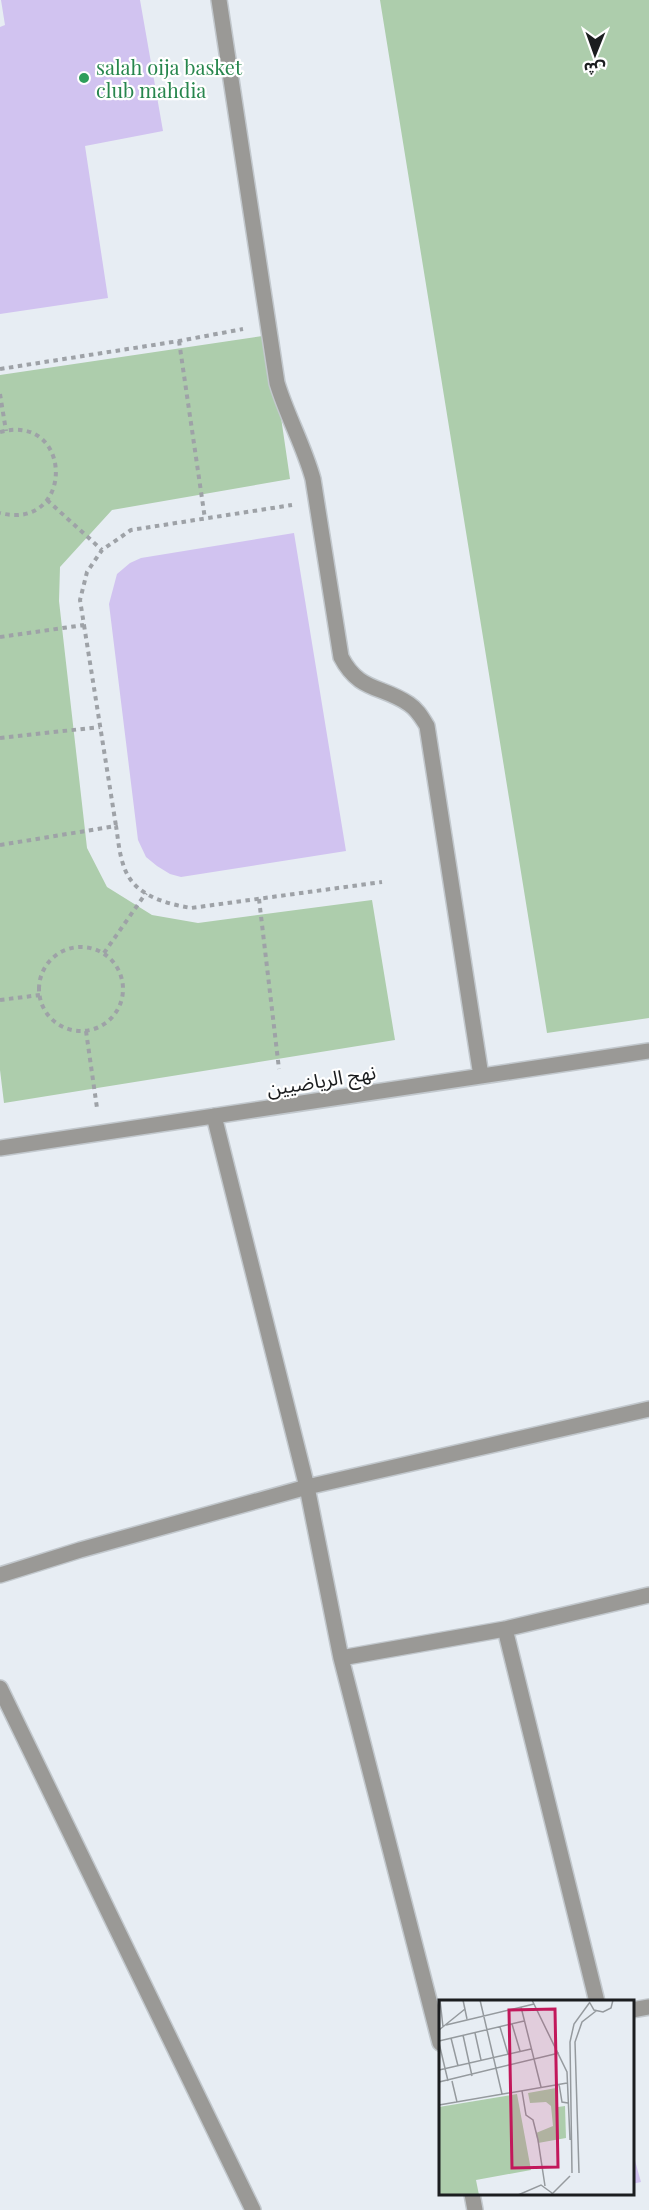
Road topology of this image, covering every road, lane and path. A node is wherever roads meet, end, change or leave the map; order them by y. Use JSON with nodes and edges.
{"nodes":[{"id":1,"x":219,"y":0,"type":"edge"},
{"id":2,"x":267,"y":324,"type":"junction"},
{"id":3,"x":179,"y":341,"type":"junction"},
{"id":4,"x":0,"y":369,"type":"edge"},
{"id":5,"x":0,"y":394,"type":"edge"},
{"id":6,"x":6,"y":431,"type":"junction"},
{"id":7,"x":0,"y":432,"type":"edge"},
{"id":8,"x":47,"y":500,"type":"junction"},
{"id":9,"x":316,"y":501,"type":"junction"},
{"id":10,"x":0,"y":513,"type":"edge"},
{"id":11,"x":205,"y":519,"type":"junction"},
{"id":12,"x":102,"y":550,"type":"junction"},
{"id":13,"x":84,"y":625,"type":"junction"},
{"id":14,"x":0,"y":637,"type":"edge"},
{"id":15,"x":100,"y":728,"type":"junction"},
{"id":16,"x":0,"y":738,"type":"edge"},
{"id":17,"x":116,"y":826,"type":"junction"},
{"id":18,"x":0,"y":845,"type":"edge"},
{"id":19,"x":382,"y":882,"type":"dead end"},
{"id":20,"x":146,"y":893,"type":"junction"},
{"id":21,"x":259,"y":899,"type":"junction"},
{"id":22,"x":104,"y":953,"type":"junction"},
{"id":23,"x":40,"y":995,"type":"junction"},
{"id":24,"x":0,"y":1000,"type":"edge"},
{"id":25,"x":86,"y":1031,"type":"junction"},
{"id":26,"x":649,"y":1051,"type":"edge"},
{"id":27,"x":279,"y":1069,"type":"dead end"},
{"id":28,"x":481,"y":1076,"type":"junction"},
{"id":29,"x":214,"y":1116,"type":"junction"},
{"id":30,"x":101,"y":1133,"type":"junction"},
{"id":31,"x":0,"y":1148,"type":"edge"},
{"id":32,"x":649,"y":1409,"type":"edge"},
{"id":33,"x":307,"y":1487,"type":"junction"},
{"id":34,"x":0,"y":1575,"type":"edge"},
{"id":35,"x":649,"y":1595,"type":"edge"},
{"id":36,"x":505,"y":1629,"type":"junction"},
{"id":37,"x":341,"y":1658,"type":"junction"},
{"id":38,"x":0,"y":1688,"type":"edge"},
{"id":39,"x":597,"y":2000,"type":"edge"},
{"id":40,"x":649,"y":2007,"type":"edge"},
{"id":41,"x":634,"y":2010,"type":"edge"},
{"id":42,"x":439,"y":2035,"type":"edge"},
{"id":43,"x":471,"y":2195,"type":"edge"},
{"id":44,"x":253,"y":2210,"type":"edge"},
{"id":45,"x":475,"y":2210,"type":"edge"}],
"edges":[{"from":1,"to":2,"type":"street"},
{"from":2,"to":3,"type":"path"},
{"from":2,"to":9,"type":"street"},
{"from":3,"to":4,"type":"path"},
{"from":3,"to":11,"type":"path"},
{"from":5,"to":6,"type":"path"},
{"from":6,"to":7,"type":"path"},
{"from":6,"to":8,"type":"path"},
{"from":8,"to":10,"type":"path"},
{"from":8,"to":12,"type":"path"},
{"from":9,"to":11,"type":"path"},
{"from":9,"to":28,"type":"street"},
{"from":11,"to":12,"type":"path"},
{"from":12,"to":13,"type":"path"},
{"from":13,"to":14,"type":"path"},
{"from":13,"to":15,"type":"path"},
{"from":15,"to":16,"type":"path"},
{"from":15,"to":17,"type":"path"},
{"from":17,"to":18,"type":"path"},
{"from":17,"to":20,"type":"path"},
{"from":19,"to":21,"type":"path"},
{"from":20,"to":21,"type":"path"},
{"from":20,"to":22,"type":"path"},
{"from":21,"to":27,"type":"path"},
{"from":22,"to":23,"type":"path"},
{"from":22,"to":25,"type":"path"},
{"from":23,"to":24,"type":"path"},
{"from":23,"to":25,"type":"path"},
{"from":25,"to":30,"type":"path"},
{"from":26,"to":28,"type":"street","name":"نهج الرياضيين"},
{"from":28,"to":29,"type":"street","name":"نهج الرياضيين"},
{"from":29,"to":30,"type":"street","name":"نهج الرياضيين"},
{"from":29,"to":33,"type":"street"},
{"from":30,"to":31,"type":"street","name":"نهج الرياضيين"},
{"from":32,"to":33,"type":"street"},
{"from":33,"to":34,"type":"street"},
{"from":33,"to":37,"type":"street"},
{"from":35,"to":36,"type":"street"},
{"from":36,"to":37,"type":"street"},
{"from":36,"to":39,"type":"street"},
{"from":37,"to":42,"type":"street"},
{"from":38,"to":44,"type":"street"},
{"from":40,"to":41,"type":"street"},
{"from":43,"to":45,"type":"street"}]}
